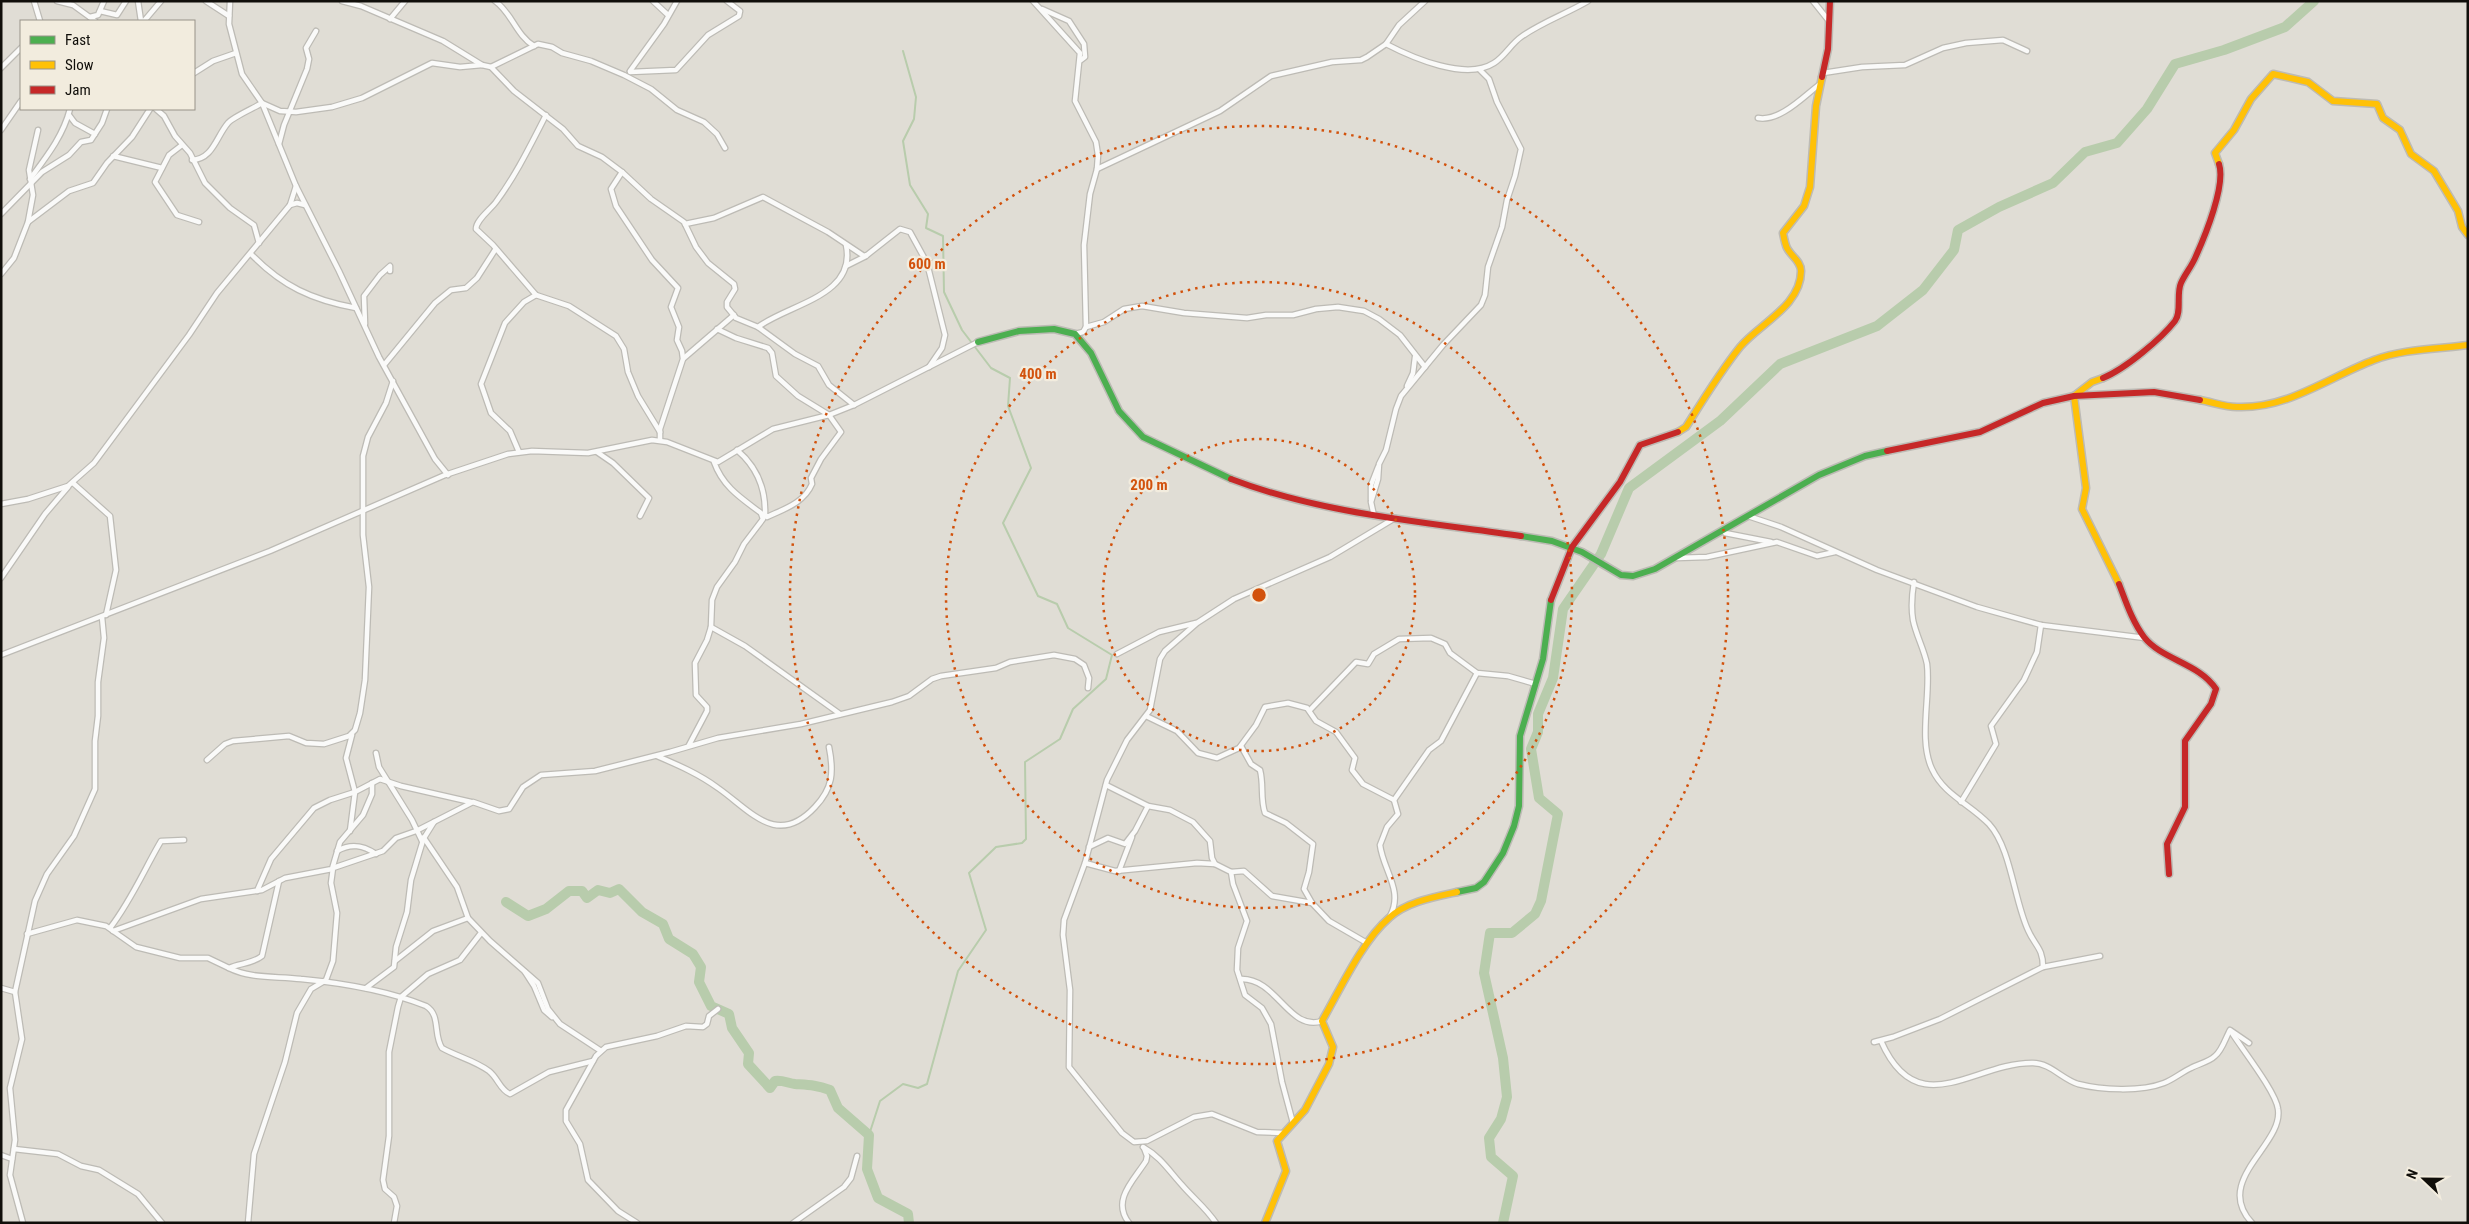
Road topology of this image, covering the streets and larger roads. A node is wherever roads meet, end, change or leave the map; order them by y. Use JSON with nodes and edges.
{"nodes":[{"id":1,"x":56,"y":1,"type":"edge"},
{"id":2,"x":104,"y":1,"type":"edge"},
{"id":3,"x":126,"y":1,"type":"edge"},
{"id":4,"x":138,"y":1,"type":"edge"},
{"id":5,"x":161,"y":1,"type":"edge"},
{"id":6,"x":206,"y":1,"type":"edge"},
{"id":7,"x":230,"y":1,"type":"edge"},
{"id":8,"x":342,"y":1,"type":"edge"},
{"id":9,"x":405,"y":1,"type":"edge"},
{"id":10,"x":495,"y":1,"type":"edge"},
{"id":11,"x":653,"y":1,"type":"edge"},
{"id":12,"x":676,"y":1,"type":"edge"},
{"id":13,"x":727,"y":1,"type":"edge"},
{"id":14,"x":1033,"y":1,"type":"edge"},
{"id":15,"x":1424,"y":1,"type":"edge"},
{"id":16,"x":1588,"y":1,"type":"edge"},
{"id":17,"x":1813,"y":1,"type":"edge"},
{"id":18,"x":1830,"y":1,"type":"edge"},
{"id":19,"x":35,"y":2,"type":"edge"},
{"id":20,"x":1040,"y":8,"type":"junction"},
{"id":21,"x":100,"y":11,"type":"junction"},
{"id":22,"x":668,"y":15,"type":"junction"},
{"id":23,"x":228,"y":16,"type":"junction"},
{"id":24,"x":90,"y":17,"type":"junction"},
{"id":25,"x":390,"y":19,"type":"junction"},
{"id":26,"x":40,"y":20,"type":"edge"},
{"id":27,"x":94,"y":20,"type":"edge"},
{"id":28,"x":143,"y":20,"type":"edge"},
{"id":29,"x":144,"y":20,"type":"edge"},
{"id":30,"x":1829,"y":21,"type":"junction"},
{"id":31,"x":316,"y":32,"type":"dead end"},
{"id":32,"x":1386,"y":44,"type":"junction"},
{"id":33,"x":534,"y":46,"type":"junction"},
{"id":34,"x":20,"y":49,"type":"edge"},
{"id":35,"x":2027,"y":51,"type":"dead end"},
{"id":36,"x":236,"y":53,"type":"junction"},
{"id":37,"x":1081,"y":60,"type":"junction"},
{"id":38,"x":482,"y":65,"type":"junction"},
{"id":39,"x":491,"y":67,"type":"junction"},
{"id":40,"x":1,"y":68,"type":"edge"},
{"id":41,"x":1480,"y":70,"type":"junction"},
{"id":42,"x":195,"y":72,"type":"edge"},
{"id":43,"x":630,"y":72,"type":"junction"},
{"id":44,"x":1823,"y":73,"type":"junction"},
{"id":45,"x":626,"y":77,"type":"junction"},
{"id":46,"x":1820,"y":84,"type":"junction"},
{"id":47,"x":20,"y":102,"type":"edge"},
{"id":48,"x":262,"y":103,"type":"junction"},
{"id":49,"x":70,"y":110,"type":"edge"},
{"id":50,"x":106,"y":110,"type":"edge"},
{"id":51,"x":149,"y":110,"type":"edge"},
{"id":52,"x":157,"y":110,"type":"edge"},
{"id":53,"x":290,"y":112,"type":"junction"},
{"id":54,"x":296,"y":112,"type":"junction"},
{"id":55,"x":69,"y":115,"type":"junction"},
{"id":56,"x":546,"y":115,"type":"junction"},
{"id":57,"x":1758,"y":118,"type":"dead end"},
{"id":58,"x":286,"y":119,"type":"junction"},
{"id":59,"x":1,"y":130,"type":"edge"},
{"id":60,"x":38,"y":130,"type":"dead end"},
{"id":61,"x":95,"y":134,"type":"junction"},
{"id":62,"x":182,"y":144,"type":"junction"},
{"id":63,"x":279,"y":144,"type":"junction"},
{"id":64,"x":725,"y":148,"type":"dead end"},
{"id":65,"x":113,"y":156,"type":"junction"},
{"id":66,"x":192,"y":160,"type":"junction"},
{"id":67,"x":162,"y":168,"type":"junction"},
{"id":68,"x":1097,"y":170,"type":"junction"},
{"id":69,"x":622,"y":172,"type":"junction"},
{"id":70,"x":30,"y":180,"type":"junction"},
{"id":71,"x":296,"y":186,"type":"junction"},
{"id":72,"x":290,"y":205,"type":"junction"},
{"id":73,"x":305,"y":205,"type":"junction"},
{"id":74,"x":1,"y":214,"type":"edge"},
{"id":75,"x":28,"y":222,"type":"junction"},
{"id":76,"x":199,"y":222,"type":"dead end"},
{"id":77,"x":686,"y":224,"type":"junction"},
{"id":78,"x":2468,"y":235,"type":"edge"},
{"id":79,"x":259,"y":243,"type":"junction"},
{"id":80,"x":846,"y":244,"type":"junction"},
{"id":81,"x":495,"y":250,"type":"junction"},
{"id":82,"x":251,"y":254,"type":"junction"},
{"id":83,"x":866,"y":256,"type":"junction"},
{"id":84,"x":846,"y":266,"type":"junction"},
{"id":85,"x":390,"y":271,"type":"dead end"},
{"id":86,"x":1,"y":274,"type":"edge"},
{"id":87,"x":534,"y":293,"type":"junction"},
{"id":88,"x":356,"y":308,"type":"junction"},
{"id":89,"x":734,"y":315,"type":"junction"},
{"id":90,"x":1086,"y":326,"type":"junction"},
{"id":91,"x":758,"y":327,"type":"junction"},
{"id":92,"x":365,"y":328,"type":"junction"},
{"id":93,"x":717,"y":329,"type":"junction"},
{"id":94,"x":1075,"y":334,"type":"junction"},
{"id":95,"x":978,"y":342,"type":"joint"},
{"id":96,"x":2468,"y":345,"type":"edge"},
{"id":97,"x":1416,"y":357,"type":"junction"},
{"id":98,"x":683,"y":359,"type":"junction"},
{"id":99,"x":384,"y":365,"type":"junction"},
{"id":100,"x":1425,"y":367,"type":"junction"},
{"id":101,"x":929,"y":368,"type":"junction"},
{"id":102,"x":393,"y":381,"type":"junction"},
{"id":103,"x":1401,"y":396,"type":"junction"},
{"id":104,"x":2074,"y":396,"type":"junction"},
{"id":105,"x":854,"y":405,"type":"junction"},
{"id":106,"x":829,"y":415,"type":"junction"},
{"id":107,"x":660,"y":432,"type":"junction"},
{"id":108,"x":660,"y":440,"type":"junction"},
{"id":109,"x":737,"y":450,"type":"junction"},
{"id":110,"x":519,"y":452,"type":"junction"},
{"id":111,"x":597,"y":452,"type":"junction"},
{"id":112,"x":714,"y":462,"type":"junction"},
{"id":113,"x":448,"y":474,"type":"junction"},
{"id":114,"x":70,"y":485,"type":"junction"},
{"id":115,"x":1,"y":504,"type":"edge"},
{"id":116,"x":363,"y":510,"type":"junction"},
{"id":117,"x":763,"y":514,"type":"junction"},
{"id":118,"x":640,"y":516,"type":"dead end"},
{"id":119,"x":1374,"y":516,"type":"junction"},
{"id":120,"x":1747,"y":516,"type":"junction"},
{"id":121,"x":1396,"y":517,"type":"junction"},
{"id":122,"x":1724,"y":529,"type":"junction"},
{"id":123,"x":1777,"y":542,"type":"junction"},
{"id":124,"x":1572,"y":548,"type":"junction"},
{"id":125,"x":1835,"y":551,"type":"junction"},
{"id":126,"x":1673,"y":558,"type":"junction"},
{"id":127,"x":1,"y":578,"type":"edge"},
{"id":128,"x":1914,"y":582,"type":"junction"},
{"id":129,"x":104,"y":616,"type":"junction"},
{"id":130,"x":1197,"y":623,"type":"junction"},
{"id":131,"x":2041,"y":625,"type":"junction"},
{"id":132,"x":711,"y":627,"type":"junction"},
{"id":133,"x":2145,"y":638,"type":"junction"},
{"id":134,"x":1117,"y":654,"type":"dead end"},
{"id":135,"x":1,"y":655,"type":"edge"},
{"id":136,"x":1477,"y":673,"type":"junction"},
{"id":137,"x":1536,"y":684,"type":"junction"},
{"id":138,"x":1088,"y":688,"type":"dead end"},
{"id":139,"x":1310,"y":710,"type":"junction"},
{"id":140,"x":840,"y":714,"type":"junction"},
{"id":141,"x":1146,"y":716,"type":"junction"},
{"id":142,"x":353,"y":734,"type":"junction"},
{"id":143,"x":689,"y":745,"type":"junction"},
{"id":144,"x":1241,"y":746,"type":"junction"},
{"id":145,"x":829,"y":747,"type":"dead end"},
{"id":146,"x":376,"y":753,"type":"dead end"},
{"id":147,"x":656,"y":755,"type":"junction"},
{"id":148,"x":207,"y":760,"type":"dead end"},
{"id":149,"x":389,"y":781,"type":"junction"},
{"id":150,"x":372,"y":783,"type":"junction"},
{"id":151,"x":1106,"y":785,"type":"junction"},
{"id":152,"x":355,"y":792,"type":"junction"},
{"id":153,"x":1394,"y":800,"type":"junction"},
{"id":154,"x":473,"y":802,"type":"junction"},
{"id":155,"x":1961,"y":802,"type":"junction"},
{"id":156,"x":1148,"y":806,"type":"junction"},
{"id":157,"x":435,"y":821,"type":"junction"},
{"id":158,"x":417,"y":830,"type":"junction"},
{"id":159,"x":350,"y":831,"type":"junction"},
{"id":160,"x":1135,"y":831,"type":"junction"},
{"id":161,"x":423,"y":839,"type":"junction"},
{"id":162,"x":184,"y":840,"type":"dead end"},
{"id":163,"x":1089,"y":847,"type":"junction"},
{"id":164,"x":337,"y":851,"type":"junction"},
{"id":165,"x":376,"y":854,"type":"junction"},
{"id":166,"x":1085,"y":863,"type":"junction"},
{"id":167,"x":1215,"y":864,"type":"junction"},
{"id":168,"x":333,"y":868,"type":"junction"},
{"id":169,"x":1119,"y":871,"type":"junction"},
{"id":170,"x":1231,"y":872,"type":"junction"},
{"id":171,"x":2168,"y":874,"type":"dead end"},
{"id":172,"x":279,"y":881,"type":"junction"},
{"id":173,"x":257,"y":891,"type":"junction"},
{"id":174,"x":1312,"y":903,"type":"junction"},
{"id":175,"x":1390,"y":917,"type":"junction"},
{"id":176,"x":468,"y":918,"type":"junction"},
{"id":177,"x":111,"y":929,"type":"junction"},
{"id":178,"x":482,"y":933,"type":"junction"},
{"id":179,"x":27,"y":934,"type":"junction"},
{"id":180,"x":1367,"y":943,"type":"junction"},
{"id":181,"x":2100,"y":956,"type":"dead end"},
{"id":182,"x":395,"y":961,"type":"junction"},
{"id":183,"x":2043,"y":967,"type":"junction"},
{"id":184,"x":229,"y":968,"type":"junction"},
{"id":185,"x":1241,"y":979,"type":"junction"},
{"id":186,"x":324,"y":982,"type":"junction"},
{"id":187,"x":1,"y":988,"type":"edge"},
{"id":188,"x":366,"y":988,"type":"junction"},
{"id":189,"x":15,"y":992,"type":"junction"},
{"id":190,"x":401,"y":997,"type":"junction"},
{"id":191,"x":718,"y":1009,"type":"dead end"},
{"id":192,"x":1322,"y":1020,"type":"junction"},
{"id":193,"x":2230,"y":1030,"type":"junction"},
{"id":194,"x":1881,"y":1041,"type":"junction"},
{"id":195,"x":1874,"y":1042,"type":"dead end"},
{"id":196,"x":2249,"y":1044,"type":"dead end"},
{"id":197,"x":601,"y":1051,"type":"junction"},
{"id":198,"x":593,"y":1061,"type":"junction"},
{"id":199,"x":1294,"y":1123,"type":"junction"},
{"id":200,"x":1284,"y":1133,"type":"junction"},
{"id":201,"x":1141,"y":1145,"type":"junction"},
{"id":202,"x":14,"y":1148,"type":"junction"},
{"id":203,"x":1,"y":1155,"type":"edge"},
{"id":204,"x":857,"y":1156,"type":"dead end"},
{"id":205,"x":12,"y":1159,"type":"junction"},
{"id":206,"x":22,"y":1223,"type":"edge"},
{"id":207,"x":162,"y":1223,"type":"edge"},
{"id":208,"x":248,"y":1223,"type":"edge"},
{"id":209,"x":394,"y":1223,"type":"edge"},
{"id":210,"x":637,"y":1223,"type":"edge"},
{"id":211,"x":793,"y":1223,"type":"edge"},
{"id":212,"x":1129,"y":1223,"type":"edge"},
{"id":213,"x":1216,"y":1223,"type":"edge"},
{"id":214,"x":1266,"y":1223,"type":"edge"},
{"id":215,"x":2252,"y":1223,"type":"edge"}],
"edges":[{"from":1,"to":24,"type":"street"},
{"from":2,"to":21,"type":"street"},
{"from":3,"to":21,"type":"street"},
{"from":4,"to":28,"type":"street"},
{"from":5,"to":29,"type":"street"},
{"from":6,"to":23,"type":"street"},
{"from":7,"to":23,"type":"street"},
{"from":8,"to":25,"type":"street"},
{"from":9,"to":25,"type":"street"},
{"from":10,"to":33,"type":"street"},
{"from":11,"to":22,"type":"street"},
{"from":12,"to":22,"type":"street"},
{"from":13,"to":43,"type":"street"},
{"from":14,"to":20,"type":"street"},
{"from":15,"to":32,"type":"street"},
{"from":16,"to":41,"type":"street"},
{"from":17,"to":30,"type":"street"},
{"from":18,"to":30,"type":"street"},
{"from":19,"to":26,"type":"street"},
{"from":20,"to":37,"type":"street"},
{"from":20,"to":37,"type":"street"},
{"from":21,"to":24,"type":"street"},
{"from":22,"to":43,"type":"street"},
{"from":23,"to":36,"type":"street"},
{"from":24,"to":27,"type":"street"},
{"from":25,"to":38,"type":"street"},
{"from":30,"to":44,"type":"street"},
{"from":31,"to":53,"type":"street"},
{"from":32,"to":41,"type":"street"},
{"from":32,"to":68,"type":"street"},
{"from":33,"to":39,"type":"street"},
{"from":33,"to":45,"type":"street"},
{"from":34,"to":40,"type":"street"},
{"from":35,"to":44,"type":"street"},
{"from":36,"to":42,"type":"street"},
{"from":36,"to":48,"type":"street"},
{"from":37,"to":68,"type":"street"},
{"from":38,"to":39,"type":"street"},
{"from":38,"to":54,"type":"street"},
{"from":39,"to":56,"type":"street"},
{"from":41,"to":100,"type":"street"},
{"from":43,"to":45,"type":"street"},
{"from":44,"to":46,"type":"street"},
{"from":45,"to":64,"type":"street"},
{"from":46,"to":57,"type":"street"},
{"from":46,"to":124,"type":"street"},
{"from":47,"to":59,"type":"street"},
{"from":48,"to":53,"type":"street"},
{"from":48,"to":63,"type":"street"},
{"from":48,"to":66,"type":"street"},
{"from":49,"to":55,"type":"street"},
{"from":50,"to":61,"type":"street"},
{"from":51,"to":65,"type":"street"},
{"from":52,"to":62,"type":"street"},
{"from":53,"to":54,"type":"street"},
{"from":53,"to":58,"type":"street"},
{"from":54,"to":58,"type":"street"},
{"from":55,"to":61,"type":"street"},
{"from":55,"to":70,"type":"street"},
{"from":56,"to":69,"type":"street"},
{"from":56,"to":81,"type":"street"},
{"from":58,"to":63,"type":"street"},
{"from":60,"to":70,"type":"street"},
{"from":61,"to":70,"type":"street"},
{"from":62,"to":66,"type":"street"},
{"from":62,"to":67,"type":"street"},
{"from":63,"to":71,"type":"street"},
{"from":65,"to":67,"type":"street"},
{"from":65,"to":75,"type":"street"},
{"from":66,"to":79,"type":"street"},
{"from":67,"to":76,"type":"street"},
{"from":68,"to":90,"type":"street"},
{"from":69,"to":77,"type":"street"},
{"from":69,"to":98,"type":"street"},
{"from":70,"to":74,"type":"street"},
{"from":70,"to":75,"type":"street"},
{"from":71,"to":72,"type":"street"},
{"from":71,"to":73,"type":"street"},
{"from":72,"to":73,"type":"street"},
{"from":72,"to":79,"type":"street"},
{"from":73,"to":88,"type":"street"},
{"from":75,"to":86,"type":"street"},
{"from":77,"to":80,"type":"street"},
{"from":77,"to":89,"type":"street"},
{"from":78,"to":104,"type":"street"},
{"from":79,"to":82,"type":"street"},
{"from":80,"to":83,"type":"street"},
{"from":80,"to":84,"type":"street"},
{"from":81,"to":87,"type":"street"},
{"from":81,"to":99,"type":"street"},
{"from":82,"to":88,"type":"street"},
{"from":82,"to":114,"type":"street"},
{"from":83,"to":84,"type":"street"},
{"from":83,"to":101,"type":"street"},
{"from":84,"to":91,"type":"street"},
{"from":85,"to":92,"type":"street"},
{"from":87,"to":107,"type":"street"},
{"from":87,"to":110,"type":"street"},
{"from":88,"to":92,"type":"street"},
{"from":89,"to":91,"type":"street"},
{"from":89,"to":93,"type":"street"},
{"from":90,"to":94,"type":"street"},
{"from":90,"to":97,"type":"street"},
{"from":91,"to":105,"type":"street"},
{"from":92,"to":99,"type":"street"},
{"from":93,"to":98,"type":"street"},
{"from":93,"to":106,"type":"street"},
{"from":94,"to":95,"type":"street"},
{"from":94,"to":119,"type":"street"},
{"from":95,"to":101,"type":"street"},
{"from":96,"to":104,"type":"street"},
{"from":97,"to":100,"type":"street"},
{"from":97,"to":103,"type":"street"},
{"from":98,"to":107,"type":"street"},
{"from":99,"to":102,"type":"street"},
{"from":100,"to":103,"type":"street"},
{"from":101,"to":105,"type":"street"},
{"from":102,"to":113,"type":"street"},
{"from":102,"to":116,"type":"street"},
{"from":103,"to":119,"type":"street"},
{"from":104,"to":120,"type":"street"},
{"from":104,"to":133,"type":"street"},
{"from":105,"to":106,"type":"street"},
{"from":106,"to":109,"type":"street"},
{"from":106,"to":117,"type":"street"},
{"from":107,"to":108,"type":"street"},
{"from":108,"to":111,"type":"street"},
{"from":108,"to":112,"type":"street"},
{"from":109,"to":112,"type":"street"},
{"from":109,"to":117,"type":"street"},
{"from":110,"to":111,"type":"street"},
{"from":110,"to":113,"type":"street"},
{"from":111,"to":118,"type":"street"},
{"from":112,"to":117,"type":"street"},
{"from":113,"to":116,"type":"street"},
{"from":114,"to":115,"type":"street"},
{"from":114,"to":127,"type":"street"},
{"from":114,"to":129,"type":"street"},
{"from":116,"to":129,"type":"street"},
{"from":116,"to":142,"type":"street"},
{"from":117,"to":132,"type":"street"},
{"from":119,"to":121,"type":"street"},
{"from":120,"to":122,"type":"street"},
{"from":120,"to":125,"type":"street"},
{"from":121,"to":124,"type":"street"},
{"from":121,"to":130,"type":"street"},
{"from":122,"to":123,"type":"street"},
{"from":122,"to":126,"type":"street"},
{"from":123,"to":125,"type":"street"},
{"from":123,"to":126,"type":"street"},
{"from":124,"to":126,"type":"street"},
{"from":124,"to":137,"type":"street"},
{"from":125,"to":128,"type":"street"},
{"from":128,"to":131,"type":"street"},
{"from":128,"to":155,"type":"street"},
{"from":129,"to":135,"type":"street"},
{"from":129,"to":179,"type":"street"},
{"from":130,"to":134,"type":"street"},
{"from":130,"to":141,"type":"street"},
{"from":131,"to":133,"type":"street"},
{"from":131,"to":155,"type":"street"},
{"from":132,"to":140,"type":"street"},
{"from":132,"to":143,"type":"street"},
{"from":133,"to":171,"type":"street"},
{"from":136,"to":137,"type":"street"},
{"from":136,"to":139,"type":"street"},
{"from":136,"to":153,"type":"street"},
{"from":137,"to":175,"type":"street"},
{"from":138,"to":140,"type":"street"},
{"from":139,"to":144,"type":"street"},
{"from":139,"to":153,"type":"street"},
{"from":140,"to":143,"type":"street"},
{"from":141,"to":144,"type":"street"},
{"from":141,"to":151,"type":"street"},
{"from":142,"to":148,"type":"street"},
{"from":142,"to":152,"type":"street"},
{"from":143,"to":147,"type":"street"},
{"from":144,"to":174,"type":"street"},
{"from":145,"to":147,"type":"street"},
{"from":146,"to":149,"type":"street"},
{"from":147,"to":154,"type":"street"},
{"from":149,"to":150,"type":"street"},
{"from":149,"to":154,"type":"street"},
{"from":149,"to":158,"type":"street"},
{"from":150,"to":152,"type":"street"},
{"from":150,"to":159,"type":"street"},
{"from":151,"to":156,"type":"street"},
{"from":151,"to":163,"type":"street"},
{"from":152,"to":159,"type":"street"},
{"from":152,"to":173,"type":"street"},
{"from":153,"to":175,"type":"street"},
{"from":154,"to":157,"type":"street"},
{"from":155,"to":183,"type":"street"},
{"from":156,"to":160,"type":"street"},
{"from":156,"to":167,"type":"street"},
{"from":157,"to":158,"type":"street"},
{"from":157,"to":161,"type":"street"},
{"from":158,"to":161,"type":"street"},
{"from":158,"to":165,"type":"street"},
{"from":159,"to":164,"type":"street"},
{"from":160,"to":163,"type":"street"},
{"from":160,"to":169,"type":"street"},
{"from":161,"to":176,"type":"street"},
{"from":161,"to":182,"type":"street"},
{"from":162,"to":177,"type":"street"},
{"from":163,"to":166,"type":"street"},
{"from":164,"to":165,"type":"street"},
{"from":164,"to":168,"type":"street"},
{"from":165,"to":168,"type":"street"},
{"from":166,"to":169,"type":"street"},
{"from":166,"to":201,"type":"street"},
{"from":167,"to":169,"type":"street"},
{"from":167,"to":170,"type":"street"},
{"from":168,"to":172,"type":"street"},
{"from":168,"to":186,"type":"street"},
{"from":170,"to":174,"type":"street"},
{"from":170,"to":185,"type":"street"},
{"from":172,"to":173,"type":"street"},
{"from":172,"to":184,"type":"street"},
{"from":173,"to":177,"type":"street"},
{"from":174,"to":180,"type":"street"},
{"from":175,"to":180,"type":"street"},
{"from":176,"to":178,"type":"street"},
{"from":176,"to":182,"type":"street"},
{"from":177,"to":179,"type":"street"},
{"from":177,"to":184,"type":"street"},
{"from":178,"to":190,"type":"street"},
{"from":178,"to":197,"type":"street"},
{"from":179,"to":189,"type":"street"},
{"from":180,"to":192,"type":"street"},
{"from":181,"to":183,"type":"street"},
{"from":182,"to":188,"type":"street"},
{"from":183,"to":194,"type":"street"},
{"from":184,"to":186,"type":"street"},
{"from":185,"to":192,"type":"street"},
{"from":185,"to":199,"type":"street"},
{"from":186,"to":188,"type":"street"},
{"from":186,"to":208,"type":"street"},
{"from":187,"to":189,"type":"street"},
{"from":188,"to":190,"type":"street"},
{"from":189,"to":202,"type":"street"},
{"from":190,"to":198,"type":"street"},
{"from":190,"to":209,"type":"street"},
{"from":191,"to":197,"type":"street"},
{"from":192,"to":199,"type":"street"},
{"from":193,"to":194,"type":"street"},
{"from":193,"to":196,"type":"street"},
{"from":193,"to":215,"type":"street"},
{"from":194,"to":195,"type":"street"},
{"from":197,"to":198,"type":"street"},
{"from":198,"to":210,"type":"street"},
{"from":199,"to":200,"type":"street"},
{"from":200,"to":201,"type":"street"},
{"from":200,"to":214,"type":"street"},
{"from":201,"to":212,"type":"street"},
{"from":201,"to":213,"type":"street"},
{"from":202,"to":205,"type":"street"},
{"from":202,"to":207,"type":"street"},
{"from":203,"to":205,"type":"street"},
{"from":204,"to":211,"type":"street"},
{"from":205,"to":206,"type":"street"}]}
